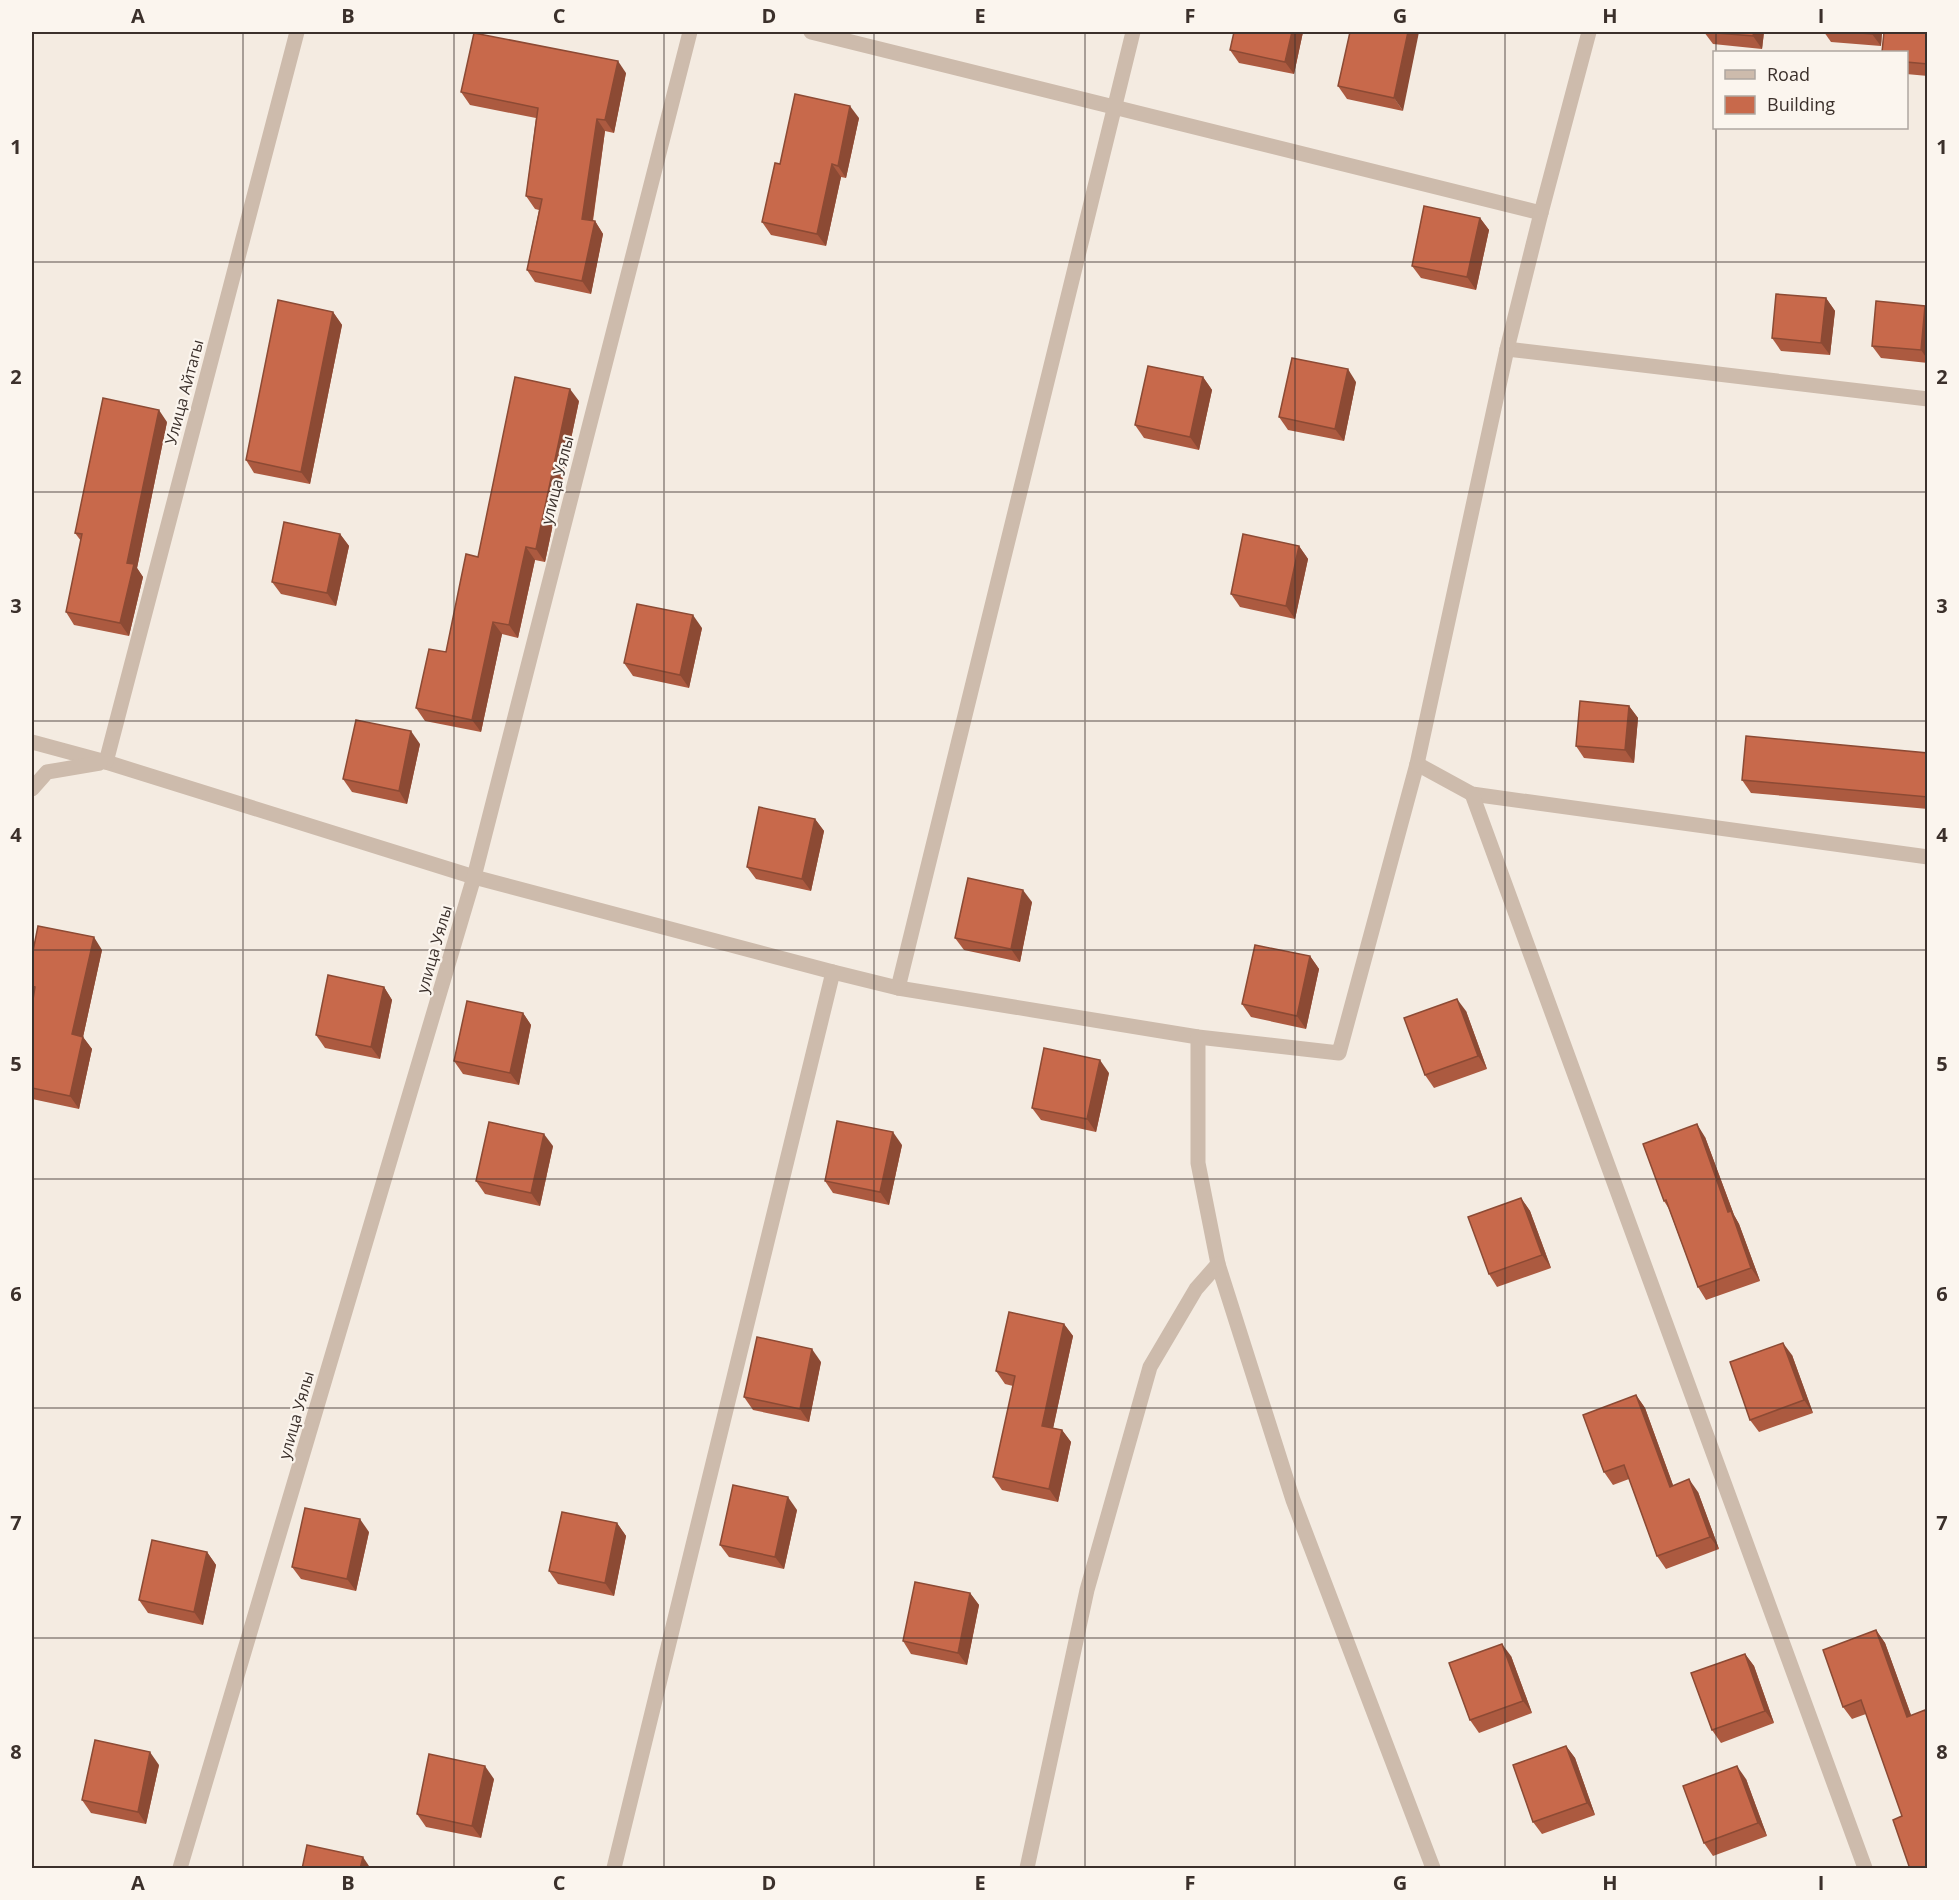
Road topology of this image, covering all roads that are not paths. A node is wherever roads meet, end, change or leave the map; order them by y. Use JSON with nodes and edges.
{"nodes":[{"id":1,"x":297,"y":32,"type":"edge"},
{"id":2,"x":690,"y":32,"type":"edge"},
{"id":3,"x":811,"y":32,"type":"edge"},
{"id":4,"x":1133,"y":32,"type":"edge"},
{"id":5,"x":1589,"y":32,"type":"edge"},
{"id":6,"x":1115,"y":106,"type":"junction"},
{"id":7,"x":1541,"y":213,"type":"junction"},
{"id":8,"x":1507,"y":349,"type":"junction"},
{"id":9,"x":1928,"y":399,"type":"edge"},
{"id":10,"x":32,"y":742,"type":"edge"},
{"id":11,"x":106,"y":762,"type":"junction"},
{"id":12,"x":1417,"y":764,"type":"junction"},
{"id":13,"x":32,"y":789,"type":"edge"},
{"id":14,"x":1472,"y":794,"type":"junction"},
{"id":15,"x":1928,"y":857,"type":"edge"},
{"id":16,"x":474,"y":877,"type":"junction"},
{"id":17,"x":833,"y":972,"type":"junction"},
{"id":18,"x":898,"y":988,"type":"junction"},
{"id":19,"x":1198,"y":1037,"type":"junction"},
{"id":20,"x":1218,"y":1264,"type":"junction"},
{"id":21,"x":180,"y":1869,"type":"edge"},
{"id":22,"x":614,"y":1869,"type":"edge"},
{"id":23,"x":1027,"y":1869,"type":"edge"},
{"id":24,"x":1433,"y":1869,"type":"edge"},
{"id":25,"x":1865,"y":1869,"type":"edge"}],
"edges":[{"from":1,"to":11,"type":"street","name":"Улица Айтагы"},
{"from":2,"to":16,"type":"street","name":"улица Уялы"},
{"from":3,"to":6,"type":"street"},
{"from":4,"to":6,"type":"street"},
{"from":5,"to":7,"type":"street"},
{"from":6,"to":7,"type":"street"},
{"from":6,"to":18,"type":"street"},
{"from":7,"to":8,"type":"street"},
{"from":8,"to":9,"type":"street"},
{"from":8,"to":12,"type":"street"},
{"from":10,"to":11,"type":"street"},
{"from":11,"to":13,"type":"street"},
{"from":11,"to":16,"type":"street"},
{"from":12,"to":14,"type":"street"},
{"from":12,"to":19,"type":"street"},
{"from":14,"to":15,"type":"street"},
{"from":14,"to":25,"type":"street"},
{"from":16,"to":17,"type":"street"},
{"from":16,"to":21,"type":"street","name":"улица Уялы"},
{"from":17,"to":18,"type":"street"},
{"from":17,"to":22,"type":"street"},
{"from":18,"to":19,"type":"street"},
{"from":19,"to":20,"type":"street"},
{"from":20,"to":23,"type":"street"},
{"from":20,"to":24,"type":"street"}]}
